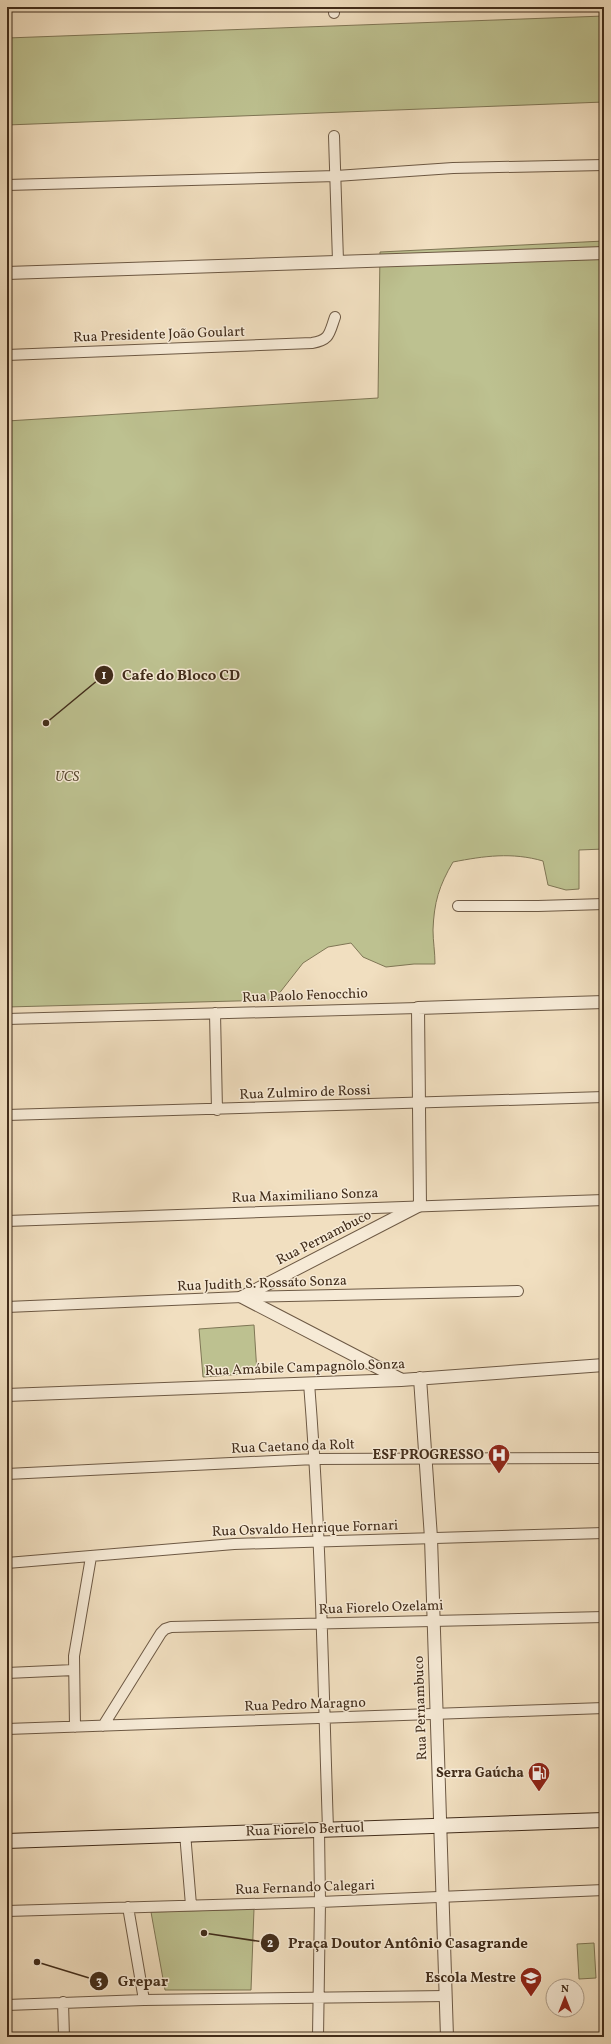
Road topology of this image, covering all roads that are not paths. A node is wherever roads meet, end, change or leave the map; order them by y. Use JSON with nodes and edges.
{"nodes":[{"id":1,"x":334,"y":136,"type":"dead end"},
{"id":2,"x":604,"y":165,"type":"edge"},
{"id":3,"x":336,"y":176,"type":"junction"},
{"id":4,"x":7,"y":185,"type":"edge"},
{"id":5,"x":604,"y":253,"type":"edge"},
{"id":6,"x":338,"y":261,"type":"junction"},
{"id":7,"x":7,"y":273,"type":"edge"},
{"id":8,"x":335,"y":317,"type":"dead end"},
{"id":9,"x":7,"y":355,"type":"edge"},
{"id":10,"x":604,"y":904,"type":"edge"},
{"id":11,"x":458,"y":906,"type":"dead end"},
{"id":12,"x":604,"y":1002,"type":"edge"},
{"id":13,"x":418,"y":1008,"type":"junction"},
{"id":14,"x":215,"y":1013,"type":"junction"},
{"id":15,"x":7,"y":1019,"type":"edge"},
{"id":16,"x":604,"y":1097,"type":"edge"},
{"id":17,"x":420,"y":1103,"type":"junction"},
{"id":18,"x":217,"y":1110,"type":"junction"},
{"id":19,"x":7,"y":1116,"type":"edge"},
{"id":20,"x":604,"y":1200,"type":"edge"},
{"id":21,"x":420,"y":1205,"type":"junction"},
{"id":22,"x":7,"y":1221,"type":"edge"},
{"id":23,"x":518,"y":1291,"type":"dead end"},
{"id":24,"x":242,"y":1298,"type":"junction"},
{"id":25,"x":7,"y":1308,"type":"edge"},
{"id":26,"x":604,"y":1366,"type":"edge"},
{"id":27,"x":420,"y":1378,"type":"junction"},
{"id":28,"x":401,"y":1380,"type":"junction"},
{"id":29,"x":309,"y":1383,"type":"junction"},
{"id":30,"x":7,"y":1395,"type":"edge"},
{"id":31,"x":426,"y":1458,"type":"junction"},
{"id":32,"x":604,"y":1458,"type":"edge"},
{"id":33,"x":315,"y":1459,"type":"junction"},
{"id":34,"x":7,"y":1474,"type":"edge"},
{"id":35,"x":604,"y":1533,"type":"edge"},
{"id":36,"x":431,"y":1538,"type":"junction"},
{"id":37,"x":319,"y":1542,"type":"junction"},
{"id":38,"x":91,"y":1557,"type":"junction"},
{"id":39,"x":7,"y":1563,"type":"edge"},
{"id":40,"x":604,"y":1617,"type":"edge"},
{"id":41,"x":433,"y":1621,"type":"junction"},
{"id":42,"x":320,"y":1624,"type":"junction"},
{"id":43,"x":74,"y":1670,"type":"junction"},
{"id":44,"x":7,"y":1673,"type":"edge"},
{"id":45,"x":604,"y":1708,"type":"edge"},
{"id":46,"x":437,"y":1715,"type":"junction"},
{"id":47,"x":324,"y":1718,"type":"junction"},
{"id":48,"x":103,"y":1726,"type":"junction"},
{"id":49,"x":75,"y":1727,"type":"junction"},
{"id":50,"x":7,"y":1729,"type":"edge"},
{"id":51,"x":604,"y":1820,"type":"edge"},
{"id":52,"x":440,"y":1826,"type":"junction"},
{"id":53,"x":323,"y":1829,"type":"junction"},
{"id":54,"x":185,"y":1834,"type":"junction"},
{"id":55,"x":7,"y":1841,"type":"edge"},
{"id":56,"x":604,"y":1890,"type":"edge"},
{"id":57,"x":443,"y":1897,"type":"junction"},
{"id":58,"x":320,"y":1902,"type":"junction"},
{"id":59,"x":191,"y":1905,"type":"junction"},
{"id":60,"x":128,"y":1907,"type":"junction"},
{"id":61,"x":7,"y":1911,"type":"edge"},
{"id":62,"x":446,"y":1996,"type":"junction"},
{"id":63,"x":318,"y":1997,"type":"junction"},
{"id":64,"x":144,"y":2000,"type":"junction"},
{"id":65,"x":63,"y":2002,"type":"junction"},
{"id":66,"x":7,"y":2005,"type":"edge"},
{"id":67,"x":64,"y":2037,"type":"edge"},
{"id":68,"x":318,"y":2037,"type":"edge"},
{"id":69,"x":447,"y":2037,"type":"edge"}],
"edges":[{"from":1,"to":3,"type":"street"},
{"from":2,"to":3,"type":"street"},
{"from":3,"to":4,"type":"street"},
{"from":3,"to":6,"type":"street"},
{"from":5,"to":6,"type":"street"},
{"from":6,"to":7,"type":"street"},
{"from":8,"to":9,"type":"street","name":"Rua Presidente João Goulart"},
{"from":10,"to":11,"type":"street"},
{"from":12,"to":13,"type":"street","name":"Rua Paolo Fenocchio"},
{"from":13,"to":14,"type":"street","name":"Rua Paolo Fenocchio"},
{"from":13,"to":17,"type":"street"},
{"from":14,"to":15,"type":"street","name":"Rua Paolo Fenocchio"},
{"from":14,"to":18,"type":"street"},
{"from":16,"to":17,"type":"street","name":"Rua Zulmiro de Rossi"},
{"from":17,"to":18,"type":"street","name":"Rua Zulmiro de Rossi"},
{"from":17,"to":21,"type":"street"},
{"from":18,"to":19,"type":"street","name":"Rua Zulmiro de Rossi"},
{"from":20,"to":21,"type":"street","name":"Rua Maximiliano Sonza"},
{"from":21,"to":22,"type":"street","name":"Rua Maximiliano Sonza"},
{"from":21,"to":24,"type":"street","name":"Rua Pernambuco"},
{"from":23,"to":24,"type":"street","name":"Rua Judith S. Rossato Sonza"},
{"from":24,"to":25,"type":"street","name":"Rua Judith S. Rossato Sonza"},
{"from":24,"to":28,"type":"street"},
{"from":26,"to":27,"type":"street","name":"Rua Amábile Campagnolo Sonza"},
{"from":27,"to":28,"type":"street","name":"Rua Amábile Campagnolo Sonza"},
{"from":27,"to":31,"type":"street","name":"Rua Pernambuco"},
{"from":28,"to":29,"type":"street","name":"Rua Amábile Campagnolo Sonza"},
{"from":29,"to":30,"type":"street","name":"Rua Amábile Campagnolo Sonza"},
{"from":29,"to":33,"type":"street"},
{"from":31,"to":32,"type":"street","name":"Rua Caetano da Rolt"},
{"from":31,"to":33,"type":"street","name":"Rua Caetano da Rolt"},
{"from":31,"to":36,"type":"street","name":"Rua Pernambuco"},
{"from":33,"to":34,"type":"street","name":"Rua Caetano da Rolt"},
{"from":33,"to":37,"type":"street"},
{"from":35,"to":36,"type":"street","name":"Rua Osvaldo Henrique Fornari"},
{"from":36,"to":37,"type":"street","name":"Rua Osvaldo Henrique Fornari"},
{"from":36,"to":41,"type":"street","name":"Rua Pernambuco"},
{"from":37,"to":38,"type":"street","name":"Rua Osvaldo Henrique Fornari"},
{"from":37,"to":42,"type":"street"},
{"from":38,"to":39,"type":"street","name":"Rua Osvaldo Henrique Fornari"},
{"from":38,"to":43,"type":"street"},
{"from":40,"to":41,"type":"street","name":"Rua Fiorelo Ozelami"},
{"from":41,"to":42,"type":"street","name":"Rua Fiorelo Ozelami"},
{"from":41,"to":46,"type":"street","name":"Rua Pernambuco"},
{"from":42,"to":47,"type":"street"},
{"from":42,"to":48,"type":"street","name":"Rua Fiorelo Ozelami"},
{"from":43,"to":44,"type":"street"},
{"from":43,"to":49,"type":"street"},
{"from":45,"to":46,"type":"street","name":"Rua Pedro Maragno"},
{"from":46,"to":47,"type":"street","name":"Rua Pedro Maragno"},
{"from":46,"to":52,"type":"street","name":"Rua Pernambuco"},
{"from":47,"to":48,"type":"street","name":"Rua Pedro Maragno"},
{"from":47,"to":53,"type":"street"},
{"from":48,"to":49,"type":"street","name":"Rua Pedro Maragno"},
{"from":49,"to":50,"type":"street","name":"Rua Pedro Maragno"},
{"from":51,"to":52,"type":"main road","name":"Rua Fiorelo Bertuol"},
{"from":52,"to":53,"type":"main road","name":"Rua Fiorelo Bertuol"},
{"from":52,"to":57,"type":"street","name":"Rua Pernambuco"},
{"from":53,"to":54,"type":"main road","name":"Rua Fiorelo Bertuol"},
{"from":53,"to":58,"type":"street"},
{"from":54,"to":55,"type":"main road","name":"Rua Fiorelo Bertuol"},
{"from":54,"to":59,"type":"street"},
{"from":56,"to":57,"type":"street","name":"Rua Fernando Calegari"},
{"from":57,"to":58,"type":"street","name":"Rua Fernando Calegari"},
{"from":57,"to":62,"type":"street","name":"Rua Pernambuco"},
{"from":58,"to":59,"type":"street","name":"Rua Fernando Calegari"},
{"from":58,"to":63,"type":"street"},
{"from":59,"to":60,"type":"street","name":"Rua Fernando Calegari"},
{"from":60,"to":61,"type":"street","name":"Rua Fernando Calegari"},
{"from":60,"to":64,"type":"street"},
{"from":62,"to":63,"type":"street"},
{"from":62,"to":69,"type":"street","name":"Rua Pernambuco"},
{"from":63,"to":64,"type":"street"},
{"from":63,"to":68,"type":"street"},
{"from":64,"to":65,"type":"street"},
{"from":65,"to":66,"type":"street"},
{"from":65,"to":67,"type":"street"}]}
